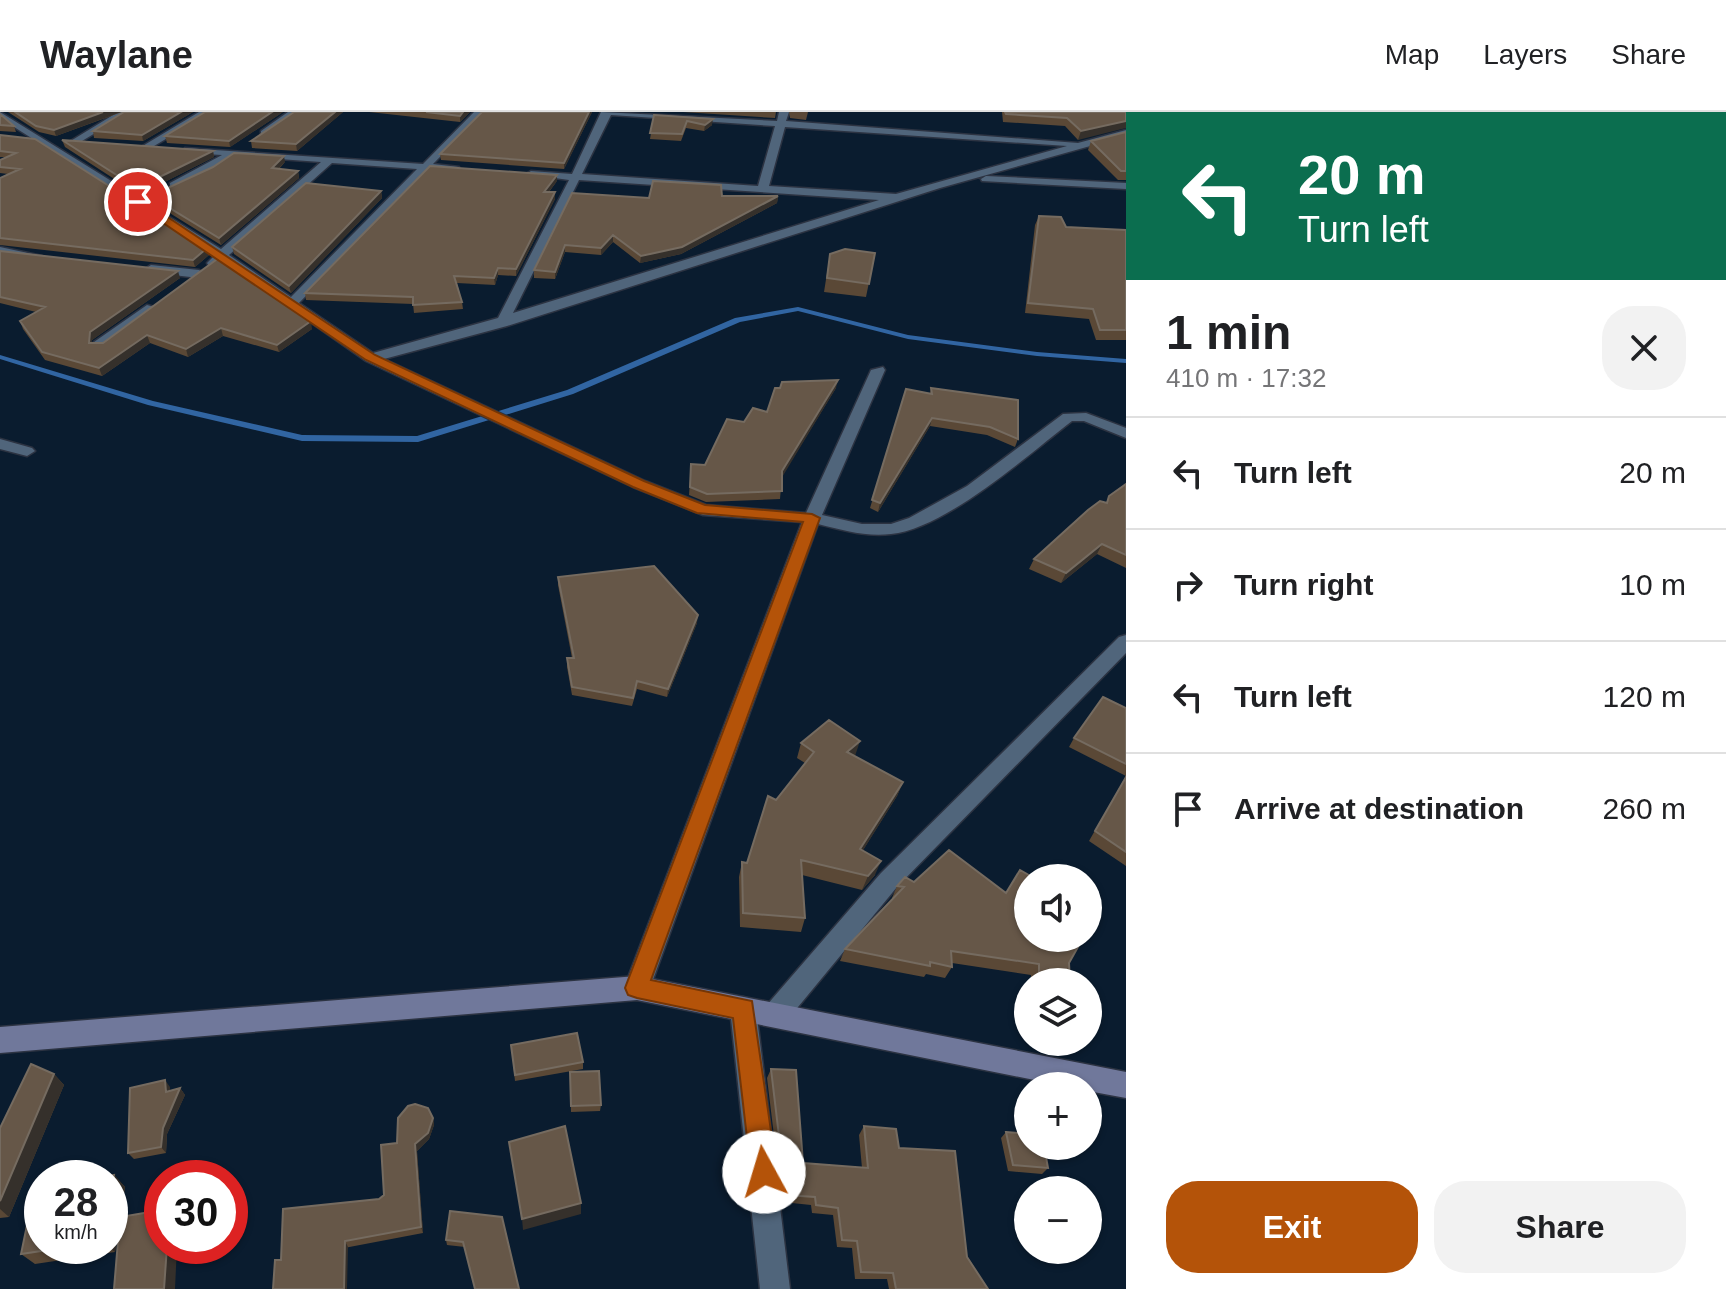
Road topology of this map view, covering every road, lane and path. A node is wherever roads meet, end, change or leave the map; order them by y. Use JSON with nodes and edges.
{"nodes":[{"id":1,"x":125,"y":112,"type":"edge"},
{"id":2,"x":206,"y":112,"type":"edge"},
{"id":3,"x":294,"y":112,"type":"edge"},
{"id":4,"x":479,"y":112,"type":"edge"},
{"id":5,"x":607,"y":112,"type":"edge"},
{"id":6,"x":0,"y":114,"type":"edge"},
{"id":7,"x":782,"y":117,"type":"edge"},
{"id":8,"x":874,"y":118,"type":"dead end"},
{"id":9,"x":928,"y":130,"type":"junction"},
{"id":10,"x":1126,"y":133,"type":"edge"},
{"id":11,"x":258,"y":137,"type":"edge"},
{"id":12,"x":12,"y":138,"type":"edge"},
{"id":13,"x":35,"y":140,"type":"junction"},
{"id":14,"x":74,"y":142,"type":"junction"},
{"id":15,"x":1084,"y":143,"type":"junction"},
{"id":16,"x":103,"y":144,"type":"edge"},
{"id":17,"x":246,"y":145,"type":"dead end"},
{"id":18,"x":131,"y":146,"type":"edge"},
{"id":19,"x":146,"y":147,"type":"junction"},
{"id":20,"x":235,"y":153,"type":"junction"},
{"id":21,"x":330,"y":160,"type":"junction"},
{"id":22,"x":425,"y":167,"type":"junction"},
{"id":23,"x":470,"y":170,"type":"edge"},
{"id":24,"x":514,"y":173,"type":"edge"},
{"id":25,"x":574,"y":177,"type":"junction"},
{"id":26,"x":969,"y":178,"type":"junction"},
{"id":27,"x":1126,"y":186,"type":"edge"},
{"id":28,"x":763,"y":188,"type":"junction"},
{"id":29,"x":166,"y":189,"type":"edge"},
{"id":30,"x":152,"y":196,"type":"edge"},
{"id":31,"x":902,"y":198,"type":"junction"},
{"id":32,"x":138,"y":202,"type":"junction"},
{"id":33,"x":0,"y":251,"type":"edge"},
{"id":34,"x":222,"y":255,"type":"junction"},
{"id":35,"x":44,"y":257,"type":"edge"},
{"id":36,"x":137,"y":267,"type":"edge"},
{"id":37,"x":199,"y":274,"type":"junction"},
{"id":38,"x":187,"y":283,"type":"edge"},
{"id":39,"x":162,"y":301,"type":"edge"},
{"id":40,"x":291,"y":304,"type":"junction"},
{"id":41,"x":502,"y":323,"type":"junction"},
{"id":42,"x":99,"y":345,"type":"edge"},
{"id":43,"x":371,"y":358,"type":"junction"},
{"id":44,"x":878,"y":370,"type":"dead end"},
{"id":45,"x":1126,"y":433,"type":"edge"},
{"id":46,"x":0,"y":444,"type":"edge"},
{"id":47,"x":27,"y":451,"type":"dead end"},
{"id":48,"x":812,"y":518,"type":"junction"},
{"id":49,"x":1126,"y":642,"type":"edge"},
{"id":50,"x":637,"y":988,"type":"junction"},
{"id":51,"x":743,"y":1009,"type":"junction"},
{"id":52,"x":775,"y":1015,"type":"junction"},
{"id":53,"x":0,"y":1040,"type":"edge"},
{"id":54,"x":1126,"y":1085,"type":"edge"},
{"id":55,"x":775,"y":1289,"type":"edge"}],
"edges":[{"from":1,"to":14,"type":"street"},
{"from":2,"to":19,"type":"street"},
{"from":3,"to":11,"type":"street"},
{"from":4,"to":22,"type":"street"},
{"from":5,"to":7,"type":"street"},
{"from":5,"to":25,"type":"street"},
{"from":6,"to":13,"type":"street"},
{"from":7,"to":9,"type":"street"},
{"from":7,"to":28,"type":"street"},
{"from":8,"to":9,"type":"street"},
{"from":9,"to":15,"type":"street"},
{"from":10,"to":15,"type":"street"},
{"from":12,"to":13,"type":"street"},
{"from":13,"to":14,"type":"street"},
{"from":13,"to":32,"type":"street"},
{"from":14,"to":16,"type":"street"},
{"from":15,"to":26,"type":"street"},
{"from":17,"to":20,"type":"street"},
{"from":18,"to":19,"type":"street"},
{"from":19,"to":20,"type":"street"},
{"from":20,"to":21,"type":"street"},
{"from":20,"to":29,"type":"street"},
{"from":21,"to":22,"type":"street"},
{"from":21,"to":34,"type":"street"},
{"from":22,"to":23,"type":"street"},
{"from":22,"to":40,"type":"street"},
{"from":24,"to":25,"type":"street"},
{"from":25,"to":28,"type":"street"},
{"from":25,"to":41,"type":"street"},
{"from":26,"to":27,"type":"street"},
{"from":26,"to":31,"type":"street"},
{"from":28,"to":31,"type":"street"},
{"from":30,"to":32,"type":"street"},
{"from":31,"to":41,"type":"street"},
{"from":32,"to":34,"type":"street"},
{"from":33,"to":35,"type":"street"},
{"from":34,"to":37,"type":"street"},
{"from":34,"to":40,"type":"street"},
{"from":36,"to":37,"type":"street"},
{"from":37,"to":38,"type":"street"},
{"from":39,"to":42,"type":"street"},
{"from":40,"to":43,"type":"street"},
{"from":41,"to":43,"type":"street"},
{"from":43,"to":48,"type":"street"},
{"from":44,"to":48,"type":"street"},
{"from":45,"to":48,"type":"street"},
{"from":46,"to":47,"type":"street"},
{"from":48,"to":50,"type":"street"},
{"from":49,"to":52,"type":"street"},
{"from":50,"to":51,"type":"street"},
{"from":50,"to":53,"type":"street"},
{"from":51,"to":52,"type":"street"},
{"from":51,"to":55,"type":"street"},
{"from":52,"to":54,"type":"street"}]}
